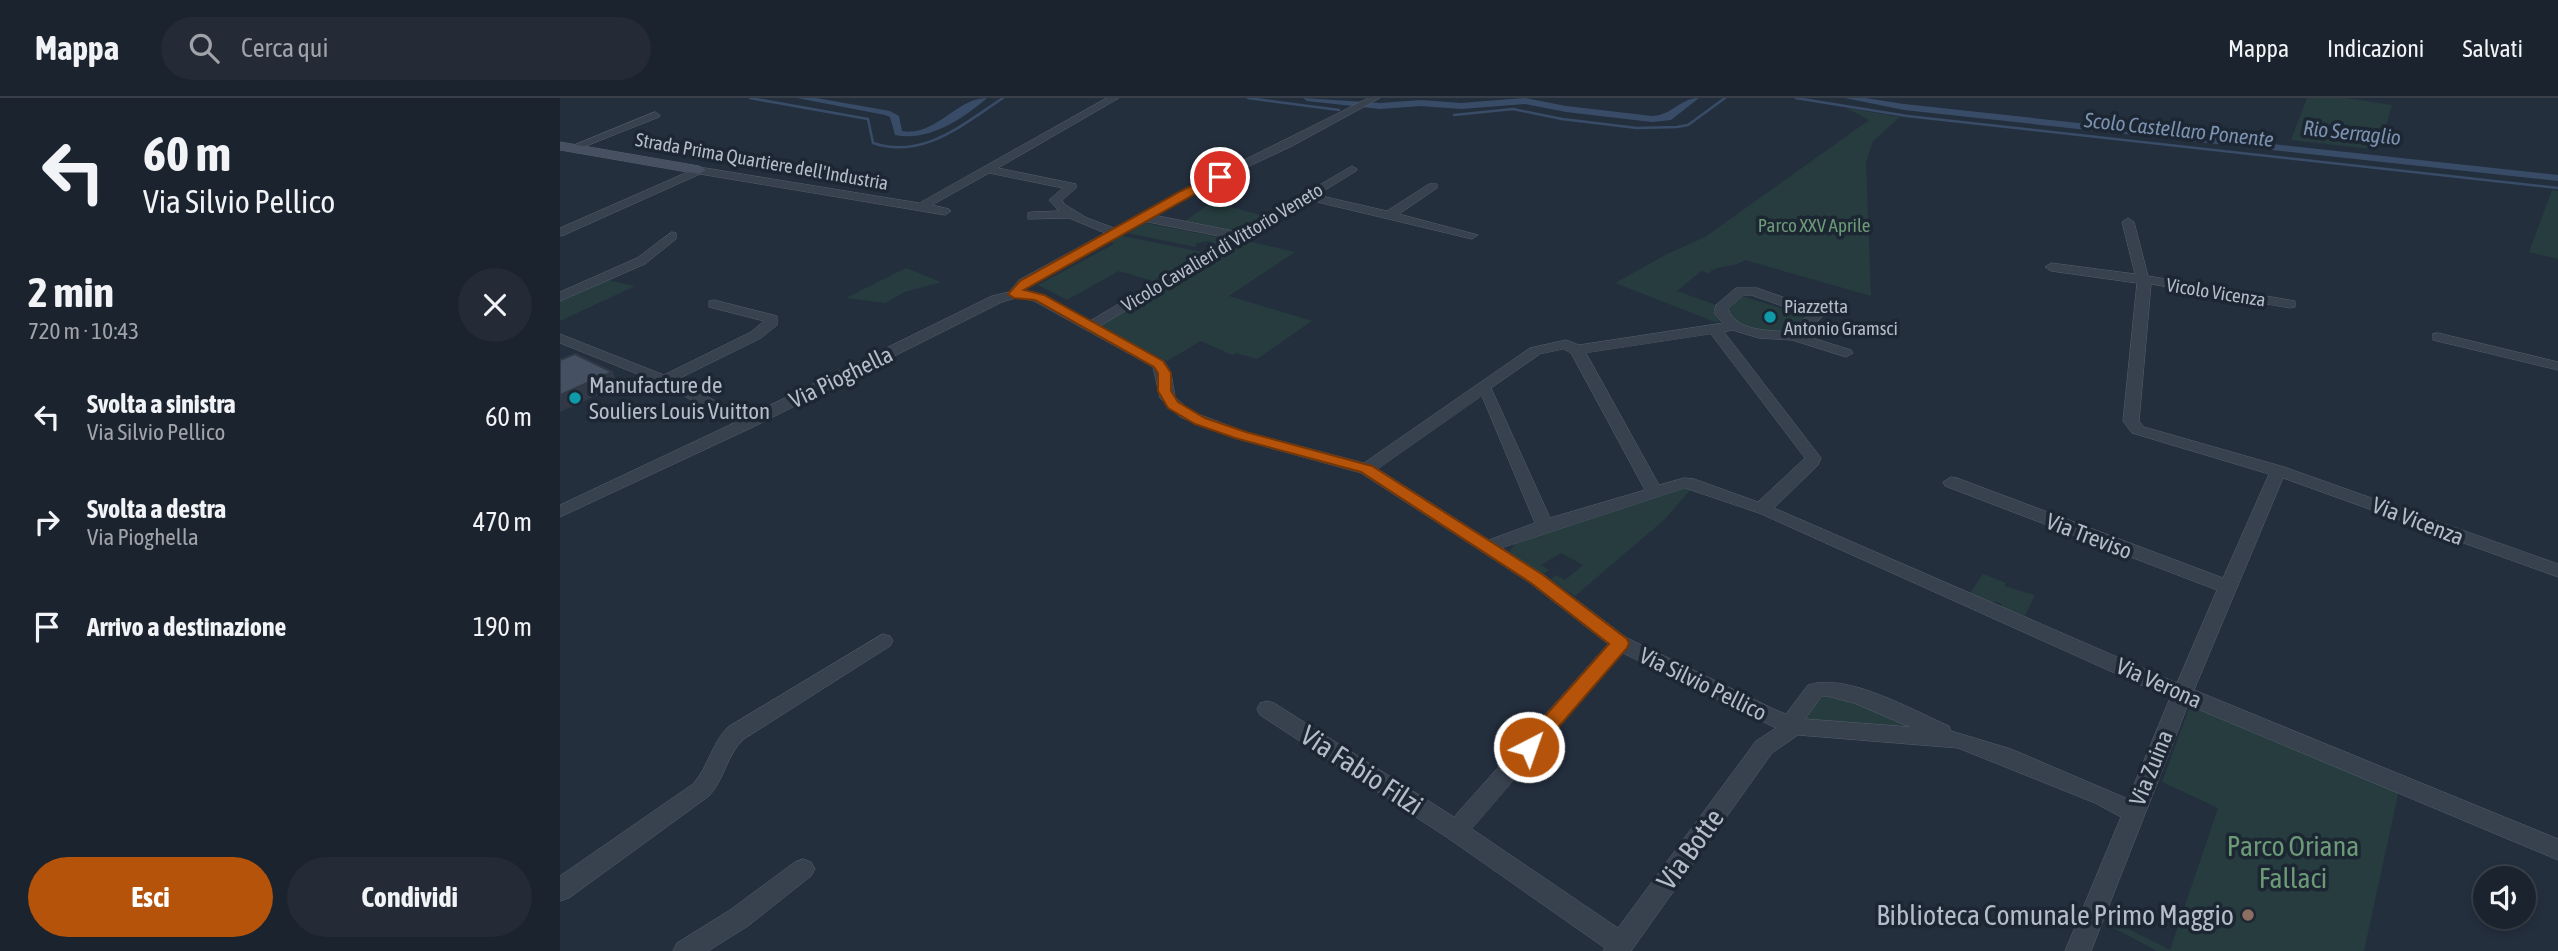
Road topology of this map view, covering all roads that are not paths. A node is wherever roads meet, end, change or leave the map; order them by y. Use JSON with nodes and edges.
{"nodes":[{"id":1,"x":1114,"y":98,"type":"edge"},
{"id":2,"x":1373,"y":99,"type":"edge"},
{"id":3,"x":655,"y":115,"type":"dead end"},
{"id":4,"x":566,"y":147,"type":"edge"},
{"id":5,"x":1352,"y":169,"type":"dead end"},
{"id":6,"x":699,"y":170,"type":"junction"},
{"id":7,"x":989,"y":170,"type":"junction"},
{"id":8,"x":1433,"y":186,"type":"dead end"},
{"id":9,"x":1307,"y":196,"type":"junction"},
{"id":10,"x":921,"y":207,"type":"junction"},
{"id":11,"x":945,"y":211,"type":"dead end"},
{"id":12,"x":1072,"y":214,"type":"junction"},
{"id":13,"x":1390,"y":215,"type":"junction"},
{"id":14,"x":1032,"y":216,"type":"dead end"},
{"id":15,"x":1142,"y":217,"type":"junction"},
{"id":16,"x":2128,"y":222,"type":"dead end"},
{"id":17,"x":560,"y":232,"type":"edge"},
{"id":18,"x":1115,"y":232,"type":"junction"},
{"id":19,"x":1472,"y":235,"type":"dead end"},
{"id":20,"x":672,"y":236,"type":"dead end"},
{"id":21,"x":1240,"y":236,"type":"junction"},
{"id":22,"x":2051,"y":267,"type":"dead end"},
{"id":23,"x":2142,"y":280,"type":"junction"},
{"id":24,"x":1014,"y":294,"type":"junction"},
{"id":25,"x":560,"y":297,"type":"edge"},
{"id":26,"x":715,"y":304,"type":"dead end"},
{"id":27,"x":2290,"y":304,"type":"dead end"},
{"id":28,"x":1091,"y":326,"type":"junction"},
{"id":29,"x":1733,"y":326,"type":"junction"},
{"id":30,"x":1716,"y":329,"type":"junction"},
{"id":31,"x":1793,"y":336,"type":"junction"},
{"id":32,"x":2438,"y":337,"type":"dead end"},
{"id":33,"x":560,"y":338,"type":"edge"},
{"id":34,"x":1577,"y":350,"type":"junction"},
{"id":35,"x":1846,"y":354,"type":"dead end"},
{"id":36,"x":2558,"y":366,"type":"edge"},
{"id":37,"x":665,"y":380,"type":"junction"},
{"id":38,"x":1481,"y":388,"type":"junction"},
{"id":39,"x":747,"y":424,"type":"junction"},
{"id":40,"x":1367,"y":469,"type":"junction"},
{"id":41,"x":2278,"y":471,"type":"junction"},
{"id":42,"x":1951,"y":482,"type":"dead end"},
{"id":43,"x":1654,"y":491,"type":"junction"},
{"id":44,"x":1763,"y":508,"type":"junction"},
{"id":45,"x":560,"y":512,"type":"edge"},
{"id":46,"x":1545,"y":526,"type":"junction"},
{"id":47,"x":1488,"y":547,"type":"junction"},
{"id":48,"x":2558,"y":571,"type":"edge"},
{"id":49,"x":2227,"y":587,"type":"junction"},
{"id":50,"x":883,"y":641,"type":"dead end"},
{"id":51,"x":1620,"y":643,"type":"junction"},
{"id":52,"x":2182,"y":694,"type":"junction"},
{"id":53,"x":1755,"y":708,"type":"junction"},
{"id":54,"x":1268,"y":709,"type":"dead end"},
{"id":55,"x":1794,"y":726,"type":"junction"},
{"id":56,"x":1947,"y":738,"type":"junction"},
{"id":57,"x":1764,"y":747,"type":"junction"},
{"id":58,"x":2133,"y":812,"type":"junction"},
{"id":59,"x":1456,"y":831,"type":"junction"},
{"id":60,"x":2558,"y":850,"type":"edge"},
{"id":61,"x":803,"y":869,"type":"dead end"},
{"id":62,"x":560,"y":890,"type":"edge"},
{"id":63,"x":1618,"y":948,"type":"edge"},
{"id":64,"x":686,"y":951,"type":"edge"},
{"id":65,"x":2078,"y":951,"type":"edge"}],
"edges":[{"from":1,"to":7,"type":"street"},
{"from":2,"to":15,"type":"street","name":"Via Pioghella"},
{"from":3,"to":4,"type":"street","name":"Strada Prima Quartiere dell'Industria"},
{"from":4,"to":6,"type":"street","name":"Strada Prima Quartiere dell'Industria"},
{"from":5,"to":9,"type":"street","name":"Vicolo Cavalieri di Vittorio Veneto"},
{"from":6,"to":10,"type":"street","name":"Strada Prima Quartiere dell'Industria"},
{"from":6,"to":17,"type":"street"},
{"from":7,"to":10,"type":"street"},
{"from":7,"to":12,"type":"street"},
{"from":8,"to":13,"type":"street"},
{"from":9,"to":13,"type":"street"},
{"from":9,"to":21,"type":"street","name":"Vicolo Cavalieri di Vittorio Veneto"},
{"from":10,"to":11,"type":"street","name":"Strada Prima Quartiere dell'Industria"},
{"from":12,"to":14,"type":"street"},
{"from":12,"to":18,"type":"street"},
{"from":13,"to":19,"type":"street"},
{"from":15,"to":18,"type":"street","name":"Via Pioghella"},
{"from":15,"to":21,"type":"street"},
{"from":16,"to":23,"type":"street","name":"Vicolo Vicenza"},
{"from":18,"to":24,"type":"street","name":"Via Pioghella"},
{"from":20,"to":25,"type":"street"},
{"from":21,"to":28,"type":"street","name":"Vicolo Cavalieri di Vittorio Veneto"},
{"from":22,"to":23,"type":"street","name":"Vicolo Vicenza"},
{"from":23,"to":27,"type":"street","name":"Vicolo Vicenza"},
{"from":23,"to":41,"type":"street","name":"Vicolo Vicenza"},
{"from":24,"to":28,"type":"street","name":"Via Silvio Pellico"},
{"from":24,"to":39,"type":"street","name":"Via Pioghella"},
{"from":26,"to":37,"type":"street"},
{"from":28,"to":40,"type":"street","name":"Via Silvio Pellico"},
{"from":29,"to":30,"type":"street"},
{"from":29,"to":31,"type":"street"},
{"from":29,"to":31,"type":"street"},
{"from":30,"to":34,"type":"street"},
{"from":30,"to":44,"type":"street"},
{"from":31,"to":35,"type":"street"},
{"from":32,"to":36,"type":"street"},
{"from":33,"to":37,"type":"street"},
{"from":34,"to":38,"type":"street"},
{"from":34,"to":43,"type":"street"},
{"from":37,"to":39,"type":"street"},
{"from":38,"to":40,"type":"street"},
{"from":38,"to":46,"type":"street"},
{"from":39,"to":45,"type":"street","name":"Via Pioghella"},
{"from":40,"to":47,"type":"street","name":"Via Silvio Pellico"},
{"from":41,"to":48,"type":"street","name":"Via Vicenza"},
{"from":41,"to":49,"type":"street","name":"Via Zuina"},
{"from":42,"to":49,"type":"street","name":"Via Treviso"},
{"from":43,"to":44,"type":"street","name":"Via Verona"},
{"from":43,"to":46,"type":"street","name":"Via Verona"},
{"from":44,"to":52,"type":"street","name":"Via Verona"},
{"from":46,"to":47,"type":"street","name":"Via Verona"},
{"from":47,"to":51,"type":"street","name":"Via Silvio Pellico"},
{"from":49,"to":52,"type":"street","name":"Via Zuina"},
{"from":50,"to":62,"type":"street"},
{"from":51,"to":53,"type":"street","name":"Via Silvio Pellico"},
{"from":51,"to":59,"type":"street"},
{"from":52,"to":58,"type":"street","name":"Via Zuina"},
{"from":52,"to":60,"type":"street","name":"Via Verona"},
{"from":53,"to":55,"type":"street","name":"Via Silvio Pellico"},
{"from":53,"to":57,"type":"street"},
{"from":54,"to":59,"type":"street","name":"Via Fabio Filzi"},
{"from":55,"to":56,"type":"street","name":"Via Silvio Pellico"},
{"from":55,"to":56,"type":"street","name":"Via Silvio Pellico"},
{"from":55,"to":57,"type":"street","name":"Via Botte"},
{"from":56,"to":58,"type":"street","name":"Via Silvio Pellico"},
{"from":57,"to":63,"type":"street","name":"Via Botte"},
{"from":58,"to":65,"type":"street","name":"Via Zuina"},
{"from":59,"to":63,"type":"street","name":"Via Fabio Filzi"},
{"from":61,"to":64,"type":"street"}]}
